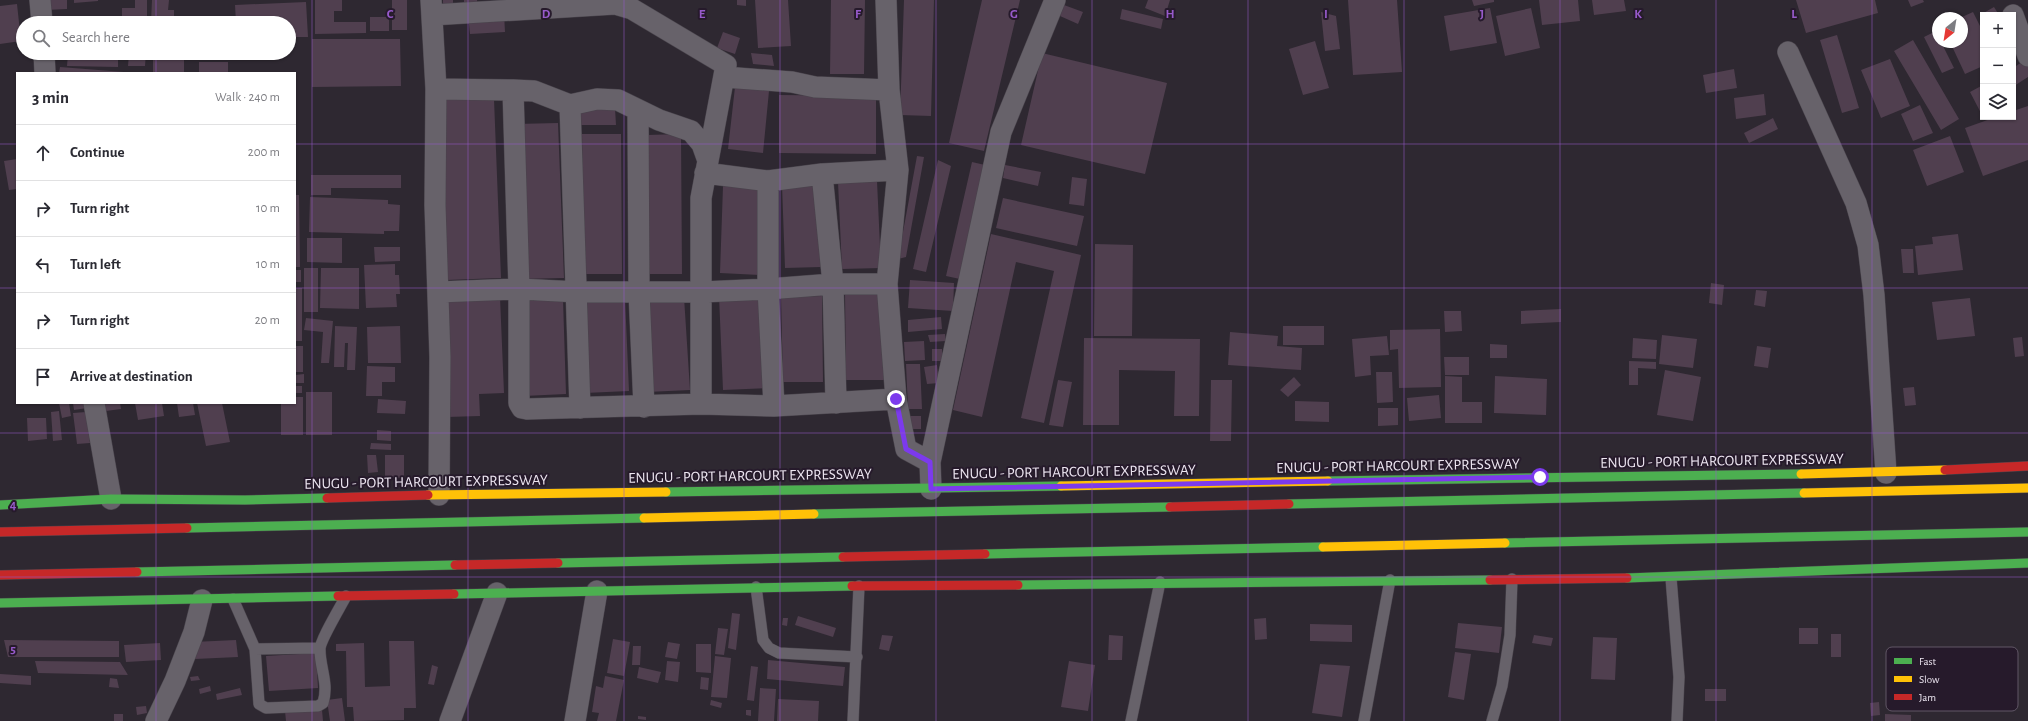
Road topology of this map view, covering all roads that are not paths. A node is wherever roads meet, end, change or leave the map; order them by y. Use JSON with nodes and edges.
{"nodes":[{"id":1,"x":40,"y":0,"type":"edge"},
{"id":2,"x":886,"y":0,"type":"edge"},
{"id":3,"x":1055,"y":0,"type":"edge"},
{"id":4,"x":2010,"y":6,"type":"edge"},
{"id":5,"x":432,"y":7,"type":"edge"},
{"id":6,"x":41,"y":16,"type":"edge"},
{"id":7,"x":1788,"y":52,"type":"dead end"},
{"id":8,"x":2028,"y":56,"type":"edge"},
{"id":9,"x":44,"y":60,"type":"edge"},
{"id":10,"x":45,"y":72,"type":"edge"},
{"id":11,"x":724,"y":77,"type":"junction"},
{"id":12,"x":436,"y":89,"type":"junction"},
{"id":13,"x":513,"y":90,"type":"junction"},
{"id":14,"x":889,"y":90,"type":"junction"},
{"id":15,"x":570,"y":105,"type":"junction"},
{"id":16,"x":638,"y":110,"type":"junction"},
{"id":17,"x":706,"y":166,"type":"junction"},
{"id":18,"x":898,"y":170,"type":"junction"},
{"id":19,"x":822,"y":174,"type":"junction"},
{"id":20,"x":768,"y":181,"type":"junction"},
{"id":21,"x":832,"y":284,"type":"junction"},
{"id":22,"x":887,"y":284,"type":"junction"},
{"id":23,"x":519,"y":289,"type":"junction"},
{"id":24,"x":768,"y":290,"type":"junction"},
{"id":25,"x":438,"y":292,"type":"junction"},
{"id":26,"x":578,"y":292,"type":"junction"},
{"id":27,"x":639,"y":292,"type":"junction"},
{"id":28,"x":702,"y":292,"type":"junction"},
{"id":29,"x":896,"y":399,"type":"junction"},
{"id":30,"x":836,"y":403,"type":"junction"},
{"id":31,"x":94,"y":404,"type":"edge"},
{"id":32,"x":701,"y":404,"type":"junction"},
{"id":33,"x":774,"y":406,"type":"junction"},
{"id":34,"x":644,"y":407,"type":"junction"},
{"id":35,"x":580,"y":408,"type":"junction"},
{"id":36,"x":930,"y":462,"type":"junction"},
{"id":37,"x":2028,"y":466,"type":"edge"},
{"id":38,"x":1886,"y":473,"type":"junction"},
{"id":39,"x":2028,"y":488,"type":"edge"},
{"id":40,"x":931,"y":489,"type":"junction"},
{"id":41,"x":439,"y":495,"type":"junction"},
{"id":42,"x":111,"y":499,"type":"junction"},
{"id":43,"x":0,"y":504,"type":"edge"},
{"id":44,"x":0,"y":532,"type":"edge"},
{"id":45,"x":2028,"y":532,"type":"edge"},
{"id":46,"x":2028,"y":563,"type":"edge"},
{"id":47,"x":0,"y":575,"type":"edge"},
{"id":48,"x":1671,"y":578,"type":"junction"},
{"id":49,"x":1512,"y":579,"type":"junction"},
{"id":50,"x":1390,"y":580,"type":"junction"},
{"id":51,"x":1160,"y":582,"type":"junction"},
{"id":52,"x":859,"y":586,"type":"junction"},
{"id":53,"x":756,"y":587,"type":"junction"},
{"id":54,"x":597,"y":591,"type":"junction"},
{"id":55,"x":497,"y":593,"type":"junction"},
{"id":56,"x":346,"y":596,"type":"junction"},
{"id":57,"x":233,"y":599,"type":"junction"},
{"id":58,"x":202,"y":600,"type":"junction"},
{"id":59,"x":0,"y":603,"type":"edge"},
{"id":60,"x":319,"y":648,"type":"junction"},
{"id":61,"x":255,"y":650,"type":"junction"},
{"id":62,"x":857,"y":657,"type":"junction"},
{"id":63,"x":156,"y":721,"type":"edge"},
{"id":64,"x":450,"y":721,"type":"edge"},
{"id":65,"x":575,"y":721,"type":"edge"},
{"id":66,"x":853,"y":721,"type":"edge"},
{"id":67,"x":1131,"y":721,"type":"edge"},
{"id":68,"x":1364,"y":721,"type":"edge"},
{"id":69,"x":1492,"y":721,"type":"edge"},
{"id":70,"x":1677,"y":721,"type":"edge"}],
"edges":[{"from":1,"to":6,"type":"street"},
{"from":2,"to":14,"type":"street"},
{"from":3,"to":36,"type":"street"},
{"from":4,"to":8,"type":"street"},
{"from":5,"to":11,"type":"street"},
{"from":5,"to":12,"type":"street"},
{"from":7,"to":38,"type":"street"},
{"from":9,"to":10,"type":"street"},
{"from":11,"to":14,"type":"street"},
{"from":11,"to":17,"type":"street"},
{"from":12,"to":13,"type":"street"},
{"from":12,"to":25,"type":"street"},
{"from":13,"to":15,"type":"street"},
{"from":13,"to":23,"type":"street"},
{"from":14,"to":18,"type":"street"},
{"from":15,"to":16,"type":"street"},
{"from":15,"to":26,"type":"street"},
{"from":16,"to":17,"type":"street"},
{"from":16,"to":27,"type":"street"},
{"from":17,"to":20,"type":"street"},
{"from":17,"to":28,"type":"street"},
{"from":18,"to":19,"type":"street"},
{"from":18,"to":22,"type":"street"},
{"from":19,"to":20,"type":"street"},
{"from":19,"to":21,"type":"street"},
{"from":20,"to":24,"type":"street"},
{"from":21,"to":22,"type":"street"},
{"from":21,"to":24,"type":"street"},
{"from":21,"to":30,"type":"street"},
{"from":22,"to":29,"type":"street"},
{"from":23,"to":25,"type":"street"},
{"from":23,"to":26,"type":"street"},
{"from":23,"to":35,"type":"street"},
{"from":24,"to":28,"type":"street"},
{"from":24,"to":33,"type":"street"},
{"from":25,"to":41,"type":"street"},
{"from":26,"to":27,"type":"street"},
{"from":26,"to":35,"type":"street"},
{"from":27,"to":28,"type":"street"},
{"from":27,"to":34,"type":"street"},
{"from":28,"to":32,"type":"street"},
{"from":29,"to":30,"type":"street"},
{"from":29,"to":36,"type":"street"},
{"from":30,"to":33,"type":"street"},
{"from":31,"to":42,"type":"street"},
{"from":32,"to":33,"type":"street"},
{"from":32,"to":34,"type":"street"},
{"from":34,"to":35,"type":"street"},
{"from":36,"to":40,"type":"street"},
{"from":37,"to":38,"type":"main road","name":"ENUGU - PORT HARCOURT EXPRESSWAY"},
{"from":38,"to":40,"type":"main road","name":"ENUGU - PORT HARCOURT EXPRESSWAY"},
{"from":39,"to":44,"type":"main road"},
{"from":40,"to":41,"type":"main road","name":"ENUGU - PORT HARCOURT EXPRESSWAY"},
{"from":41,"to":42,"type":"main road","name":"ENUGU - PORT HARCOURT EXPRESSWAY"},
{"from":42,"to":43,"type":"main road","name":"ENUGU - PORT HARCOURT EXPRESSWAY"},
{"from":45,"to":47,"type":"main road"},
{"from":46,"to":48,"type":"main road"},
{"from":48,"to":49,"type":"main road"},
{"from":48,"to":70,"type":"lane"},
{"from":49,"to":50,"type":"main road"},
{"from":49,"to":69,"type":"lane"},
{"from":50,"to":51,"type":"main road"},
{"from":50,"to":68,"type":"lane"},
{"from":51,"to":52,"type":"main road"},
{"from":51,"to":67,"type":"lane"},
{"from":52,"to":53,"type":"main road"},
{"from":52,"to":62,"type":"lane"},
{"from":53,"to":54,"type":"main road"},
{"from":53,"to":62,"type":"lane"},
{"from":54,"to":55,"type":"main road"},
{"from":54,"to":65,"type":"street"},
{"from":55,"to":56,"type":"main road"},
{"from":55,"to":64,"type":"street"},
{"from":56,"to":57,"type":"main road"},
{"from":56,"to":60,"type":"lane"},
{"from":57,"to":58,"type":"main road"},
{"from":57,"to":61,"type":"lane"},
{"from":58,"to":59,"type":"main road"},
{"from":58,"to":63,"type":"street"},
{"from":60,"to":61,"type":"lane"},
{"from":60,"to":61,"type":"lane"},
{"from":62,"to":66,"type":"lane"}]}
